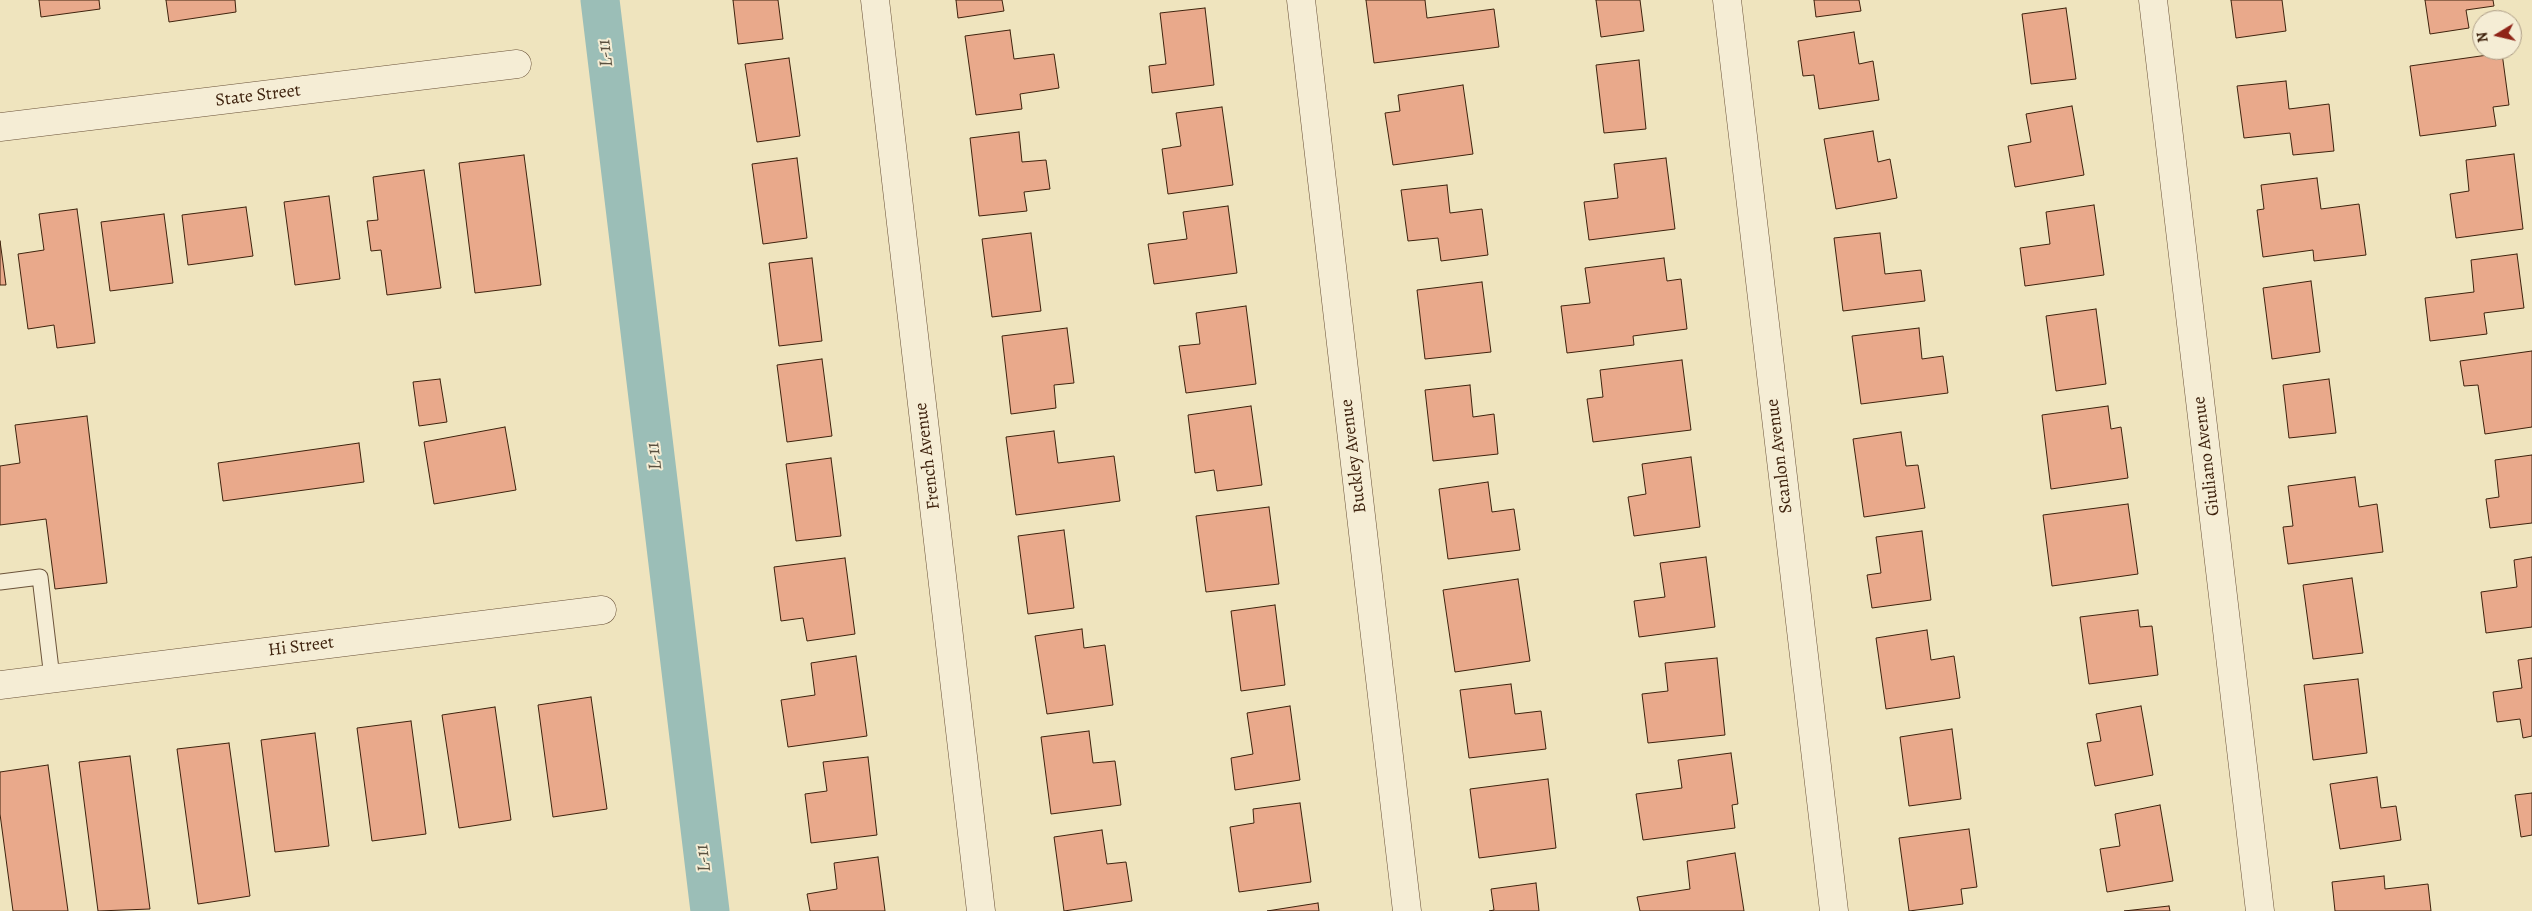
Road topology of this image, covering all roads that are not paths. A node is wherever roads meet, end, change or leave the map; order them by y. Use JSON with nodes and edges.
{"nodes":[{"id":1,"x":875,"y":0,"type":"edge"},
{"id":2,"x":1301,"y":0,"type":"edge"},
{"id":3,"x":1727,"y":0,"type":"edge"},
{"id":4,"x":2153,"y":0,"type":"edge"},
{"id":5,"x":517,"y":64,"type":"dead end"},
{"id":6,"x":0,"y":127,"type":"edge"},
{"id":7,"x":0,"y":582,"type":"edge"},
{"id":8,"x":602,"y":610,"type":"dead end"},
{"id":9,"x":52,"y":678,"type":"junction"},
{"id":10,"x":0,"y":684,"type":"edge"},
{"id":11,"x":981,"y":911,"type":"edge"},
{"id":12,"x":1407,"y":911,"type":"edge"},
{"id":13,"x":1834,"y":911,"type":"edge"},
{"id":14,"x":2260,"y":911,"type":"edge"}],
"edges":[{"from":1,"to":11,"type":"street","name":"French Avenue"},
{"from":2,"to":12,"type":"street","name":"Buckley Avenue"},
{"from":3,"to":13,"type":"street","name":"Scanlon Avenue"},
{"from":4,"to":14,"type":"street","name":"Giuliano Avenue"},
{"from":5,"to":6,"type":"street","name":"State Street"},
{"from":7,"to":9,"type":"lane"},
{"from":8,"to":9,"type":"street","name":"Hi Street"},
{"from":9,"to":10,"type":"street","name":"Hi Street"}]}
